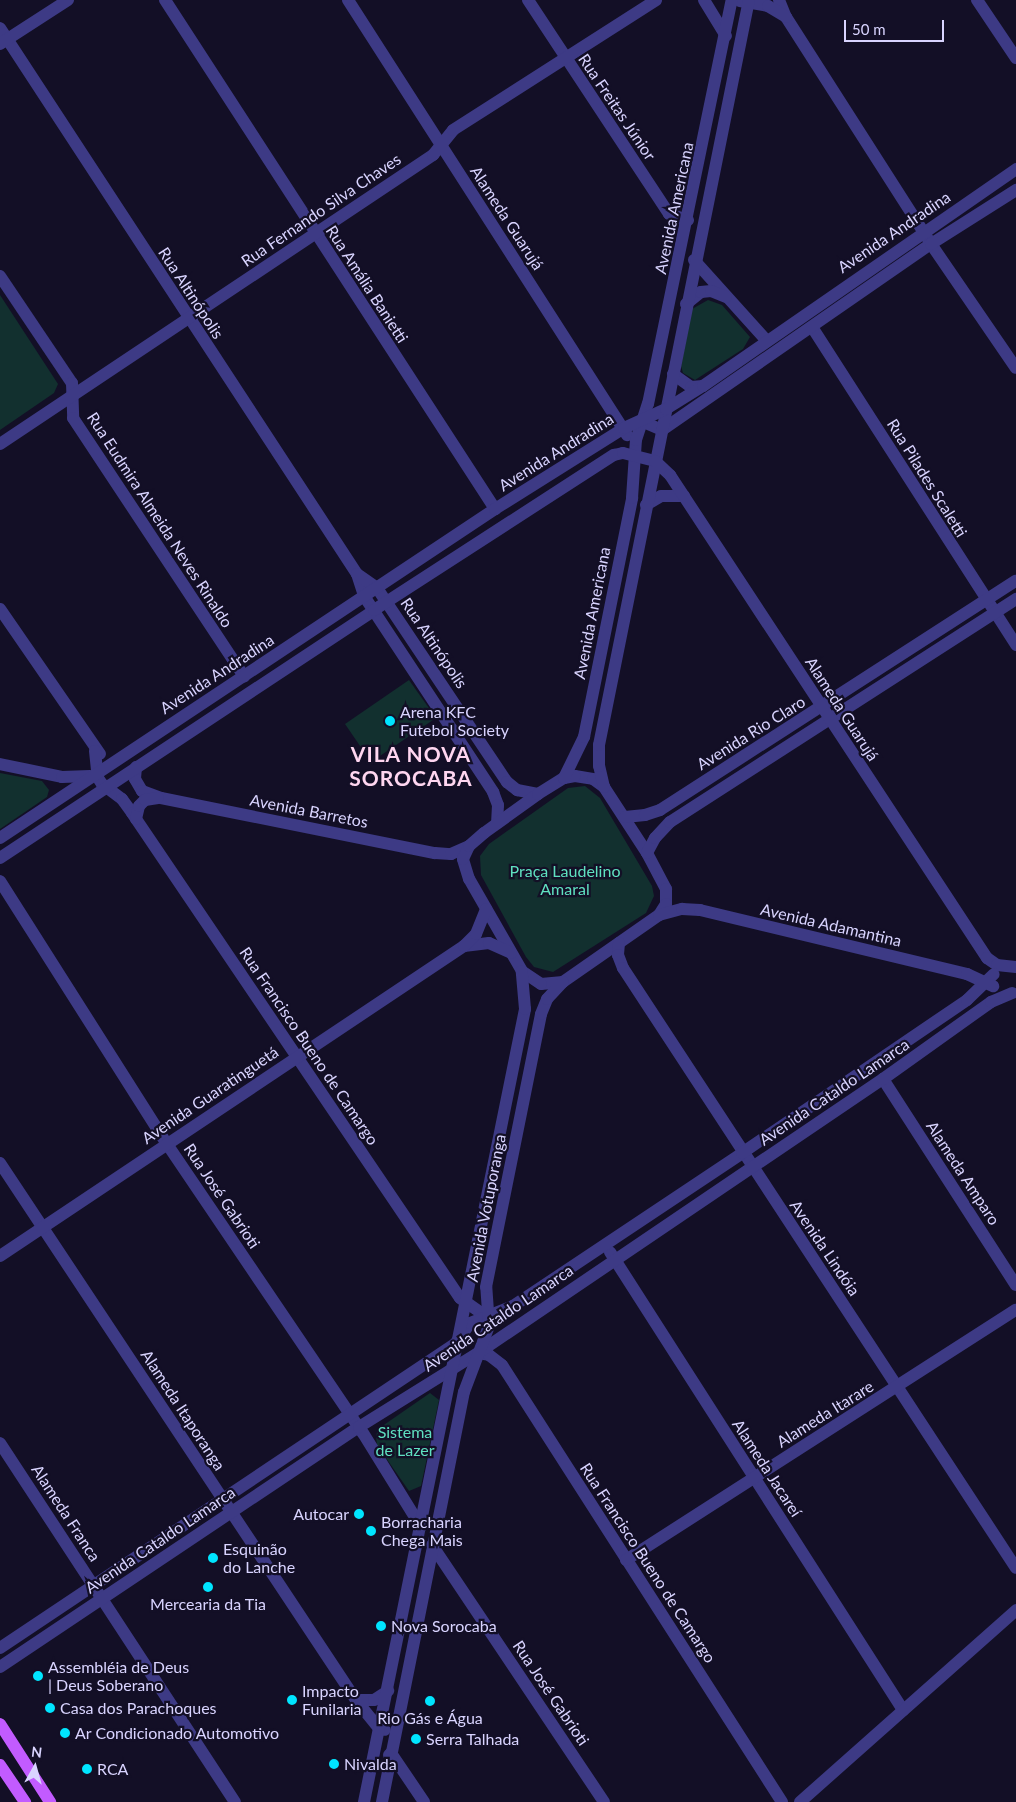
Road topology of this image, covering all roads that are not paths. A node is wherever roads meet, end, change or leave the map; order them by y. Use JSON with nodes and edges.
{"nodes":[{"id":1,"x":68,"y":0,"type":"edge"},
{"id":2,"x":165,"y":0,"type":"edge"},
{"id":3,"x":348,"y":0,"type":"edge"},
{"id":4,"x":528,"y":0,"type":"edge"},
{"id":5,"x":656,"y":0,"type":"edge"},
{"id":6,"x":704,"y":0,"type":"edge"},
{"id":7,"x":734,"y":0,"type":"edge"},
{"id":8,"x":779,"y":0,"type":"edge"},
{"id":9,"x":977,"y":0,"type":"edge"},
{"id":10,"x":748,"y":1,"type":"edge"},
{"id":11,"x":786,"y":17,"type":"junction"},
{"id":12,"x":0,"y":28,"type":"edge"},
{"id":13,"x":726,"y":36,"type":"junction"},
{"id":14,"x":4,"y":42,"type":"edge"},
{"id":15,"x":1016,"y":58,"type":"edge"},
{"id":16,"x":566,"y":60,"type":"junction"},
{"id":17,"x":440,"y":146,"type":"junction"},
{"id":18,"x":1016,"y":169,"type":"edge"},
{"id":19,"x":1016,"y":190,"type":"edge"},
{"id":20,"x":688,"y":220,"type":"junction"},
{"id":21,"x":924,"y":231,"type":"junction"},
{"id":22,"x":314,"y":234,"type":"junction"},
{"id":23,"x":931,"y":244,"type":"junction"},
{"id":24,"x":694,"y":260,"type":"junction"},
{"id":25,"x":0,"y":276,"type":"edge"},
{"id":26,"x":728,"y":298,"type":"junction"},
{"id":27,"x":686,"y":304,"type":"junction"},
{"id":28,"x":188,"y":319,"type":"junction"},
{"id":29,"x":812,"y":327,"type":"junction"},
{"id":30,"x":767,"y":341,"type":"junction"},
{"id":31,"x":1016,"y":368,"type":"edge"},
{"id":32,"x":673,"y":374,"type":"junction"},
{"id":33,"x":703,"y":386,"type":"junction"},
{"id":34,"x":74,"y":397,"type":"junction"},
{"id":35,"x":666,"y":409,"type":"junction"},
{"id":36,"x":641,"y":421,"type":"junction"},
{"id":37,"x":624,"y":428,"type":"junction"},
{"id":38,"x":662,"y":430,"type":"junction"},
{"id":39,"x":0,"y":444,"type":"edge"},
{"id":40,"x":635,"y":456,"type":"junction"},
{"id":41,"x":655,"y":461,"type":"junction"},
{"id":42,"x":684,"y":496,"type":"junction"},
{"id":43,"x":646,"y":505,"type":"junction"},
{"id":44,"x":495,"y":509,"type":"junction"},
{"id":45,"x":357,"y":574,"type":"junction"},
{"id":46,"x":1016,"y":581,"type":"edge"},
{"id":47,"x":377,"y":588,"type":"junction"},
{"id":48,"x":364,"y":596,"type":"junction"},
{"id":49,"x":1016,"y":599,"type":"edge"},
{"id":50,"x":387,"y":602,"type":"junction"},
{"id":51,"x":987,"y":602,"type":"junction"},
{"id":52,"x":0,"y":608,"type":"edge"},
{"id":53,"x":374,"y":610,"type":"junction"},
{"id":54,"x":995,"y":614,"type":"junction"},
{"id":55,"x":1016,"y":645,"type":"edge"},
{"id":56,"x":244,"y":676,"type":"junction"},
{"id":57,"x":822,"y":708,"type":"junction"},
{"id":58,"x":830,"y":721,"type":"junction"},
{"id":59,"x":95,"y":751,"type":"junction"},
{"id":60,"x":112,"y":762,"type":"junction"},
{"id":61,"x":0,"y":764,"type":"edge"},
{"id":62,"x":136,"y":767,"type":"junction"},
{"id":63,"x":95,"y":774,"type":"junction"},
{"id":64,"x":123,"y":775,"type":"junction"},
{"id":65,"x":564,"y":778,"type":"junction"},
{"id":66,"x":107,"y":787,"type":"junction"},
{"id":67,"x":604,"y":787,"type":"junction"},
{"id":68,"x":142,"y":791,"type":"junction"},
{"id":69,"x":538,"y":794,"type":"junction"},
{"id":70,"x":161,"y":798,"type":"junction"},
{"id":71,"x":625,"y":816,"type":"junction"},
{"id":72,"x":136,"y":819,"type":"junction"},
{"id":73,"x":497,"y":823,"type":"junction"},
{"id":74,"x":0,"y":838,"type":"edge"},
{"id":75,"x":469,"y":846,"type":"junction"},
{"id":76,"x":647,"y":853,"type":"junction"},
{"id":77,"x":0,"y":858,"type":"edge"},
{"id":78,"x":0,"y":881,"type":"edge"},
{"id":79,"x":486,"y":909,"type":"junction"},
{"id":80,"x":659,"y":915,"type":"junction"},
{"id":81,"x":619,"y":943,"type":"junction"},
{"id":82,"x":464,"y":946,"type":"junction"},
{"id":83,"x":511,"y":952,"type":"junction"},
{"id":84,"x":1013,"y":970,"type":"edge"},
{"id":85,"x":522,"y":971,"type":"junction"},
{"id":86,"x":992,"y":981,"type":"junction"},
{"id":87,"x":563,"y":982,"type":"junction"},
{"id":88,"x":1015,"y":991,"type":"edge"},
{"id":89,"x":296,"y":1056,"type":"junction"},
{"id":90,"x":884,"y":1079,"type":"junction"},
{"id":91,"x":167,"y":1144,"type":"junction"},
{"id":92,"x":742,"y":1153,"type":"junction"},
{"id":93,"x":0,"y":1163,"type":"edge"},
{"id":94,"x":751,"y":1167,"type":"junction"},
{"id":95,"x":43,"y":1228,"type":"junction"},
{"id":96,"x":605,"y":1243,"type":"junction"},
{"id":97,"x":0,"y":1256,"type":"edge"},
{"id":98,"x":615,"y":1259,"type":"junction"},
{"id":99,"x":472,"y":1268,"type":"junction"},
{"id":100,"x":446,"y":1277,"type":"junction"},
{"id":101,"x":1016,"y":1285,"type":"edge"},
{"id":102,"x":486,"y":1295,"type":"junction"},
{"id":103,"x":464,"y":1304,"type":"junction"},
{"id":104,"x":513,"y":1306,"type":"junction"},
{"id":105,"x":1016,"y":1310,"type":"edge"},
{"id":106,"x":489,"y":1318,"type":"junction"},
{"id":107,"x":454,"y":1349,"type":"junction"},
{"id":108,"x":478,"y":1353,"type":"junction"},
{"id":109,"x":466,"y":1361,"type":"junction"},
{"id":110,"x":504,"y":1368,"type":"junction"},
{"id":111,"x":451,"y":1371,"type":"junction"},
{"id":112,"x":467,"y":1379,"type":"junction"},
{"id":113,"x":425,"y":1387,"type":"junction"},
{"id":114,"x":899,"y":1387,"type":"junction"},
{"id":115,"x":445,"y":1398,"type":"junction"},
{"id":116,"x":351,"y":1415,"type":"junction"},
{"id":117,"x":359,"y":1427,"type":"junction"},
{"id":118,"x":0,"y":1443,"type":"edge"},
{"id":119,"x":754,"y":1478,"type":"junction"},
{"id":120,"x":224,"y":1501,"type":"junction"},
{"id":121,"x":231,"y":1512,"type":"junction"},
{"id":122,"x":421,"y":1527,"type":"junction"},
{"id":123,"x":432,"y":1545,"type":"junction"},
{"id":124,"x":626,"y":1560,"type":"junction"},
{"id":125,"x":1016,"y":1568,"type":"edge"},
{"id":126,"x":454,"y":1578,"type":"junction"},
{"id":127,"x":425,"y":1580,"type":"junction"},
{"id":128,"x":94,"y":1585,"type":"junction"},
{"id":129,"x":103,"y":1598,"type":"junction"},
{"id":130,"x":1016,"y":1610,"type":"edge"},
{"id":131,"x":0,"y":1648,"type":"edge"},
{"id":132,"x":0,"y":1667,"type":"edge"},
{"id":133,"x":388,"y":1691,"type":"junction"},
{"id":134,"x":356,"y":1700,"type":"junction"},
{"id":135,"x":903,"y":1710,"type":"junction"},
{"id":136,"x":0,"y":1724,"type":"edge"},
{"id":137,"x":394,"y":1738,"type":"junction"},
{"id":138,"x":376,"y":1740,"type":"junction"},
{"id":139,"x":391,"y":1753,"type":"junction"},
{"id":140,"x":0,"y":1765,"type":"edge"},
{"id":141,"x":411,"y":1783,"type":"junction"},
{"id":142,"x":385,"y":1785,"type":"junction"},
{"id":143,"x":25,"y":1802,"type":"edge"},
{"id":144,"x":50,"y":1802,"type":"edge"},
{"id":145,"x":235,"y":1802,"type":"edge"},
{"id":146,"x":364,"y":1802,"type":"edge"},
{"id":147,"x":382,"y":1802,"type":"edge"},
{"id":148,"x":424,"y":1802,"type":"edge"},
{"id":149,"x":604,"y":1802,"type":"edge"},
{"id":150,"x":782,"y":1802,"type":"edge"},
{"id":151,"x":800,"y":1802,"type":"edge"}],
"edges":[{"from":1,"to":14,"type":"street"},
{"from":2,"to":22,"type":"street","name":"Rua Amália Banietti"},
{"from":3,"to":17,"type":"street","name":"Alameda Guarujá"},
{"from":4,"to":16,"type":"street","name":"Rua Freitas Júnior"},
{"from":5,"to":16,"type":"street","name":"Rua Fernando Silva Chaves"},
{"from":6,"to":13,"type":"street"},
{"from":7,"to":10,"type":"street"},
{"from":7,"to":13,"type":"street","name":"Avenida Americana"},
{"from":8,"to":11,"type":"street"},
{"from":9,"to":15,"type":"street"},
{"from":10,"to":11,"type":"street"},
{"from":10,"to":24,"type":"street","name":"Avenida Americana"},
{"from":11,"to":21,"type":"street"},
{"from":12,"to":14,"type":"street","name":"Rua Altinópolis"},
{"from":13,"to":20,"type":"street","name":"Avenida Americana"},
{"from":14,"to":28,"type":"street","name":"Rua Altinópolis"},
{"from":16,"to":17,"type":"street","name":"Rua Fernando Silva Chaves"},
{"from":16,"to":20,"type":"street","name":"Rua Freitas Júnior"},
{"from":17,"to":22,"type":"street","name":"Rua Fernando Silva Chaves"},
{"from":17,"to":37,"type":"street","name":"Alameda Guarujá"},
{"from":18,"to":21,"type":"street","name":"Avenida Andradina"},
{"from":19,"to":23,"type":"street","name":"Avenida Andradina"},
{"from":20,"to":36,"type":"street","name":"Avenida Americana"},
{"from":21,"to":23,"type":"street"},
{"from":21,"to":30,"type":"street","name":"Avenida Andradina"},
{"from":22,"to":28,"type":"street","name":"Rua Fernando Silva Chaves"},
{"from":22,"to":44,"type":"street","name":"Rua Amália Banietti"},
{"from":23,"to":29,"type":"street","name":"Avenida Andradina"},
{"from":23,"to":31,"type":"street"},
{"from":24,"to":26,"type":"street"},
{"from":24,"to":27,"type":"street","name":"Avenida Americana"},
{"from":25,"to":34,"type":"street","name":"Rua Eudmira Almeida Neves Rinaldo"},
{"from":26,"to":27,"type":"street"},
{"from":26,"to":30,"type":"street"},
{"from":27,"to":32,"type":"street","name":"Avenida Americana"},
{"from":28,"to":34,"type":"street","name":"Rua Fernando Silva Chaves"},
{"from":28,"to":45,"type":"street","name":"Rua Altinópolis"},
{"from":29,"to":38,"type":"street","name":"Avenida Andradina"},
{"from":29,"to":51,"type":"street","name":"Rua Pilades Scaletti"},
{"from":30,"to":33,"type":"street","name":"Avenida Andradina"},
{"from":32,"to":33,"type":"street"},
{"from":32,"to":35,"type":"street","name":"Avenida Americana"},
{"from":33,"to":35,"type":"street","name":"Avenida Andradina"},
{"from":34,"to":39,"type":"street","name":"Rua Fernando Silva Chaves"},
{"from":34,"to":56,"type":"street","name":"Rua Eudmira Almeida Neves Rinaldo"},
{"from":35,"to":36,"type":"street","name":"Avenida Andradina"},
{"from":35,"to":38,"type":"street","name":"Avenida Americana"},
{"from":36,"to":37,"type":"street","name":"Avenida Andradina"},
{"from":36,"to":38,"type":"street"},
{"from":36,"to":40,"type":"street","name":"Avenida Americana"},
{"from":37,"to":40,"type":"street","name":"Alameda Guarujá"},
{"from":37,"to":44,"type":"street","name":"Avenida Andradina"},
{"from":38,"to":41,"type":"street","name":"Avenida Americana"},
{"from":40,"to":41,"type":"street","name":"Avenida Andradina"},
{"from":40,"to":50,"type":"street","name":"Avenida Andradina"},
{"from":40,"to":65,"type":"street","name":"Avenida Americana"},
{"from":41,"to":42,"type":"street","name":"Alameda Guarujá"},
{"from":41,"to":43,"type":"street","name":"Avenida Americana"},
{"from":42,"to":43,"type":"street"},
{"from":42,"to":57,"type":"street","name":"Alameda Guarujá"},
{"from":43,"to":67,"type":"street","name":"Avenida Americana"},
{"from":44,"to":47,"type":"street","name":"Avenida Andradina"},
{"from":45,"to":47,"type":"street","name":"Rua Altinópolis"},
{"from":45,"to":48,"type":"street","name":"Rua Altinópolis"},
{"from":46,"to":51,"type":"street","name":"Avenida Rio Claro"},
{"from":47,"to":48,"type":"street","name":"Avenida Andradina"},
{"from":47,"to":50,"type":"street","name":"Rua Altinópolis"},
{"from":48,"to":53,"type":"street","name":"Rua Altinópolis"},
{"from":48,"to":56,"type":"street","name":"Avenida Andradina"},
{"from":49,"to":54,"type":"street","name":"Avenida Rio Claro"},
{"from":50,"to":53,"type":"street","name":"Avenida Andradina"},
{"from":50,"to":69,"type":"street","name":"Rua Altinópolis"},
{"from":51,"to":54,"type":"street","name":"Rua Pilades Scaletti"},
{"from":51,"to":57,"type":"street","name":"Avenida Rio Claro"},
{"from":52,"to":59,"type":"street"},
{"from":53,"to":62,"type":"street","name":"Avenida Andradina"},
{"from":53,"to":73,"type":"street","name":"Rua Altinópolis"},
{"from":54,"to":55,"type":"street","name":"Rua Pilades Scaletti"},
{"from":54,"to":58,"type":"street","name":"Avenida Rio Claro"},
{"from":56,"to":60,"type":"street","name":"Avenida Andradina"},
{"from":57,"to":58,"type":"street","name":"Alameda Guarujá"},
{"from":57,"to":71,"type":"street","name":"Avenida Rio Claro"},
{"from":58,"to":76,"type":"street","name":"Avenida Rio Claro"},
{"from":58,"to":84,"type":"street","name":"Alameda Guarujá"},
{"from":59,"to":60,"type":"street"},
{"from":59,"to":63,"type":"street"},
{"from":60,"to":63,"type":"street","name":"Avenida Andradina"},
{"from":60,"to":64,"type":"street"},
{"from":61,"to":63,"type":"street"},
{"from":62,"to":64,"type":"street","name":"Avenida Andradina"},
{"from":62,"to":68,"type":"street"},
{"from":63,"to":66,"type":"street"},
{"from":63,"to":74,"type":"street","name":"Avenida Andradina"},
{"from":64,"to":66,"type":"street","name":"Avenida Andradina"},
{"from":64,"to":68,"type":"street","name":"Avenida Barretos"},
{"from":65,"to":67,"type":"street"},
{"from":65,"to":69,"type":"street"},
{"from":66,"to":72,"type":"street","name":"Rua Francisco Bueno de Camargo"},
{"from":66,"to":77,"type":"street","name":"Avenida Andradina"},
{"from":67,"to":71,"type":"street"},
{"from":68,"to":70,"type":"street","name":"Avenida Barretos"},
{"from":69,"to":73,"type":"street"},
{"from":70,"to":72,"type":"street"},
{"from":70,"to":75,"type":"street","name":"Avenida Barretos"},
{"from":71,"to":76,"type":"street"},
{"from":72,"to":89,"type":"street","name":"Rua Francisco Bueno de Camargo"},
{"from":73,"to":75,"type":"street"},
{"from":75,"to":79,"type":"street"},
{"from":76,"to":80,"type":"street"},
{"from":78,"to":91,"type":"street","name":"Rua José Gabrioti"},
{"from":79,"to":82,"type":"street","name":"Avenida Guaratinguetá"},
{"from":79,"to":83,"type":"street"},
{"from":80,"to":81,"type":"street"},
{"from":80,"to":86,"type":"street","name":"Avenida Adamantina"},
{"from":81,"to":87,"type":"street"},
{"from":81,"to":92,"type":"street","name":"Avenida Lindóia"},
{"from":82,"to":83,"type":"street","name":"Avenida Guaratinguetá"},
{"from":82,"to":89,"type":"street","name":"Avenida Guaratinguetá"},
{"from":83,"to":85,"type":"street"},
{"from":84,"to":86,"type":"street","name":"Avenida Cataldo Lamarca"},
{"from":85,"to":87,"type":"street"},
{"from":85,"to":99,"type":"street","name":"Avenida Votuporanga"},
{"from":86,"to":88,"type":"street","name":"Avenida Adamantina"},
{"from":86,"to":92,"type":"street","name":"Avenida Cataldo Lamarca"},
{"from":87,"to":102,"type":"street","name":"Avenida Votuporanga"},
{"from":88,"to":90,"type":"street","name":"Avenida Cataldo Lamarca"},
{"from":89,"to":91,"type":"street","name":"Avenida Guaratinguetá"},
{"from":89,"to":100,"type":"street","name":"Rua Francisco Bueno de Camargo"},
{"from":90,"to":94,"type":"street","name":"Avenida Cataldo Lamarca"},
{"from":90,"to":101,"type":"street","name":"Alameda Amparo"},
{"from":91,"to":95,"type":"street","name":"Avenida Guaratinguetá"},
{"from":91,"to":116,"type":"street","name":"Rua José Gabrioti"},
{"from":92,"to":94,"type":"street","name":"Avenida Lindóia"},
{"from":92,"to":96,"type":"street","name":"Avenida Cataldo Lamarca"},
{"from":93,"to":95,"type":"street","name":"Alameda Itaporanga"},
{"from":94,"to":98,"type":"street","name":"Avenida Cataldo Lamarca"},
{"from":94,"to":114,"type":"street","name":"Avenida Lindóia"},
{"from":95,"to":97,"type":"street","name":"Avenida Guaratinguetá"},
{"from":95,"to":120,"type":"street","name":"Alameda Itaporanga"},
{"from":96,"to":98,"type":"street","name":"Alameda Jacareí"},
{"from":96,"to":104,"type":"street","name":"Avenida Cataldo Lamarca"},
{"from":98,"to":108,"type":"street","name":"Avenida Cataldo Lamarca"},
{"from":98,"to":119,"type":"street","name":"Alameda Jacareí"},
{"from":99,"to":100,"type":"street"},
{"from":99,"to":103,"type":"street","name":"Avenida Votuporanga"},
{"from":100,"to":103,"type":"street","name":"Rua Francisco Bueno de Camargo"},
{"from":102,"to":104,"type":"street","name":"Avenida Cataldo Lamarca"},
{"from":102,"to":106,"type":"street","name":"Avenida Votuporanga"},
{"from":103,"to":106,"type":"street","name":"Rua Francisco Bueno de Camargo"},
{"from":103,"to":107,"type":"street","name":"Avenida Votuporanga"},
{"from":104,"to":106,"type":"street","name":"Avenida Cataldo Lamarca"},
{"from":105,"to":114,"type":"street","name":"Alameda Itarare"},
{"from":106,"to":107,"type":"street","name":"Avenida Cataldo Lamarca"},
{"from":106,"to":108,"type":"street","name":"Avenida Votuporanga"},
{"from":107,"to":109,"type":"street"},
{"from":107,"to":111,"type":"street","name":"Avenida Votuporanga"},
{"from":107,"to":116,"type":"street","name":"Avenida Cataldo Lamarca"},
{"from":108,"to":109,"type":"street","name":"Avenida Cataldo Lamarca"},
{"from":108,"to":110,"type":"street","name":"Rua Francisco Bueno de Camargo"},
{"from":108,"to":112,"type":"street","name":"Avenida Votuporanga"},
{"from":109,"to":111,"type":"street","name":"Avenida Cataldo Lamarca"},
{"from":110,"to":112,"type":"street"},
{"from":110,"to":124,"type":"street","name":"Rua Francisco Bueno de Camargo"},
{"from":111,"to":113,"type":"street","name":"Avenida Cataldo Lamarca"},
{"from":111,"to":115,"type":"street","name":"Avenida Votuporanga"},
{"from":112,"to":123,"type":"street","name":"Avenida Votuporanga"},
{"from":113,"to":115,"type":"street"},
{"from":113,"to":117,"type":"street","name":"Avenida Cataldo Lamarca"},
{"from":114,"to":119,"type":"street","name":"Alameda Itarare"},
{"from":114,"to":125,"type":"street","name":"Avenida Lindóia"},
{"from":115,"to":122,"type":"street","name":"Avenida Votuporanga"},
{"from":116,"to":117,"type":"street","name":"Rua José Gabrioti"},
{"from":116,"to":120,"type":"street","name":"Avenida Cataldo Lamarca"},
{"from":117,"to":121,"type":"street","name":"Avenida Cataldo Lamarca"},
{"from":117,"to":122,"type":"street","name":"Rua José Gabrioti"},
{"from":118,"to":128,"type":"street","name":"Alameda Franca"},
{"from":119,"to":124,"type":"street","name":"Alameda Itarare"},
{"from":119,"to":135,"type":"street","name":"Alameda Jacareí"},
{"from":120,"to":121,"type":"street","name":"Alameda Itaporanga"},
{"from":120,"to":128,"type":"street","name":"Avenida Cataldo Lamarca"},
{"from":121,"to":129,"type":"street","name":"Avenida Cataldo Lamarca"},
{"from":121,"to":134,"type":"street","name":"Alameda Itaporanga"},
{"from":122,"to":133,"type":"street","name":"Avenida Votuporanga"},
{"from":123,"to":126,"type":"street","name":"Rua José Gabrioti"},
{"from":123,"to":127,"type":"street","name":"Avenida Votuporanga"},
{"from":124,"to":150,"type":"street","name":"Rua Francisco Bueno de Camargo"},
{"from":126,"to":127,"type":"street"},
{"from":126,"to":149,"type":"street","name":"Rua José Gabrioti"},
{"from":127,"to":137,"type":"street","name":"Avenida Votuporanga"},
{"from":128,"to":129,"type":"street","name":"Alameda Franca"},
{"from":128,"to":131,"type":"street","name":"Avenida Cataldo Lamarca"},
{"from":129,"to":132,"type":"street","name":"Avenida Cataldo Lamarca"},
{"from":129,"to":145,"type":"street","name":"Alameda Franca"},
{"from":130,"to":135,"type":"street"},
{"from":133,"to":134,"type":"street"},
{"from":133,"to":138,"type":"street","name":"Avenida Votuporanga"},
{"from":134,"to":138,"type":"street","name":"Alameda Itaporanga"},
{"from":135,"to":151,"type":"street"},
{"from":136,"to":144,"type":"main road"},
{"from":137,"to":138,"type":"street"},
{"from":137,"to":139,"type":"street","name":"Avenida Votuporanga"},
{"from":138,"to":139,"type":"street"},
{"from":138,"to":146,"type":"street","name":"Avenida Votuporanga"},
{"from":139,"to":141,"type":"street"},
{"from":139,"to":142,"type":"street","name":"Avenida Votuporanga"},
{"from":140,"to":143,"type":"main road"},
{"from":141,"to":142,"type":"street"},
{"from":141,"to":148,"type":"street"},
{"from":142,"to":147,"type":"street","name":"Avenida Votuporanga"}]}
